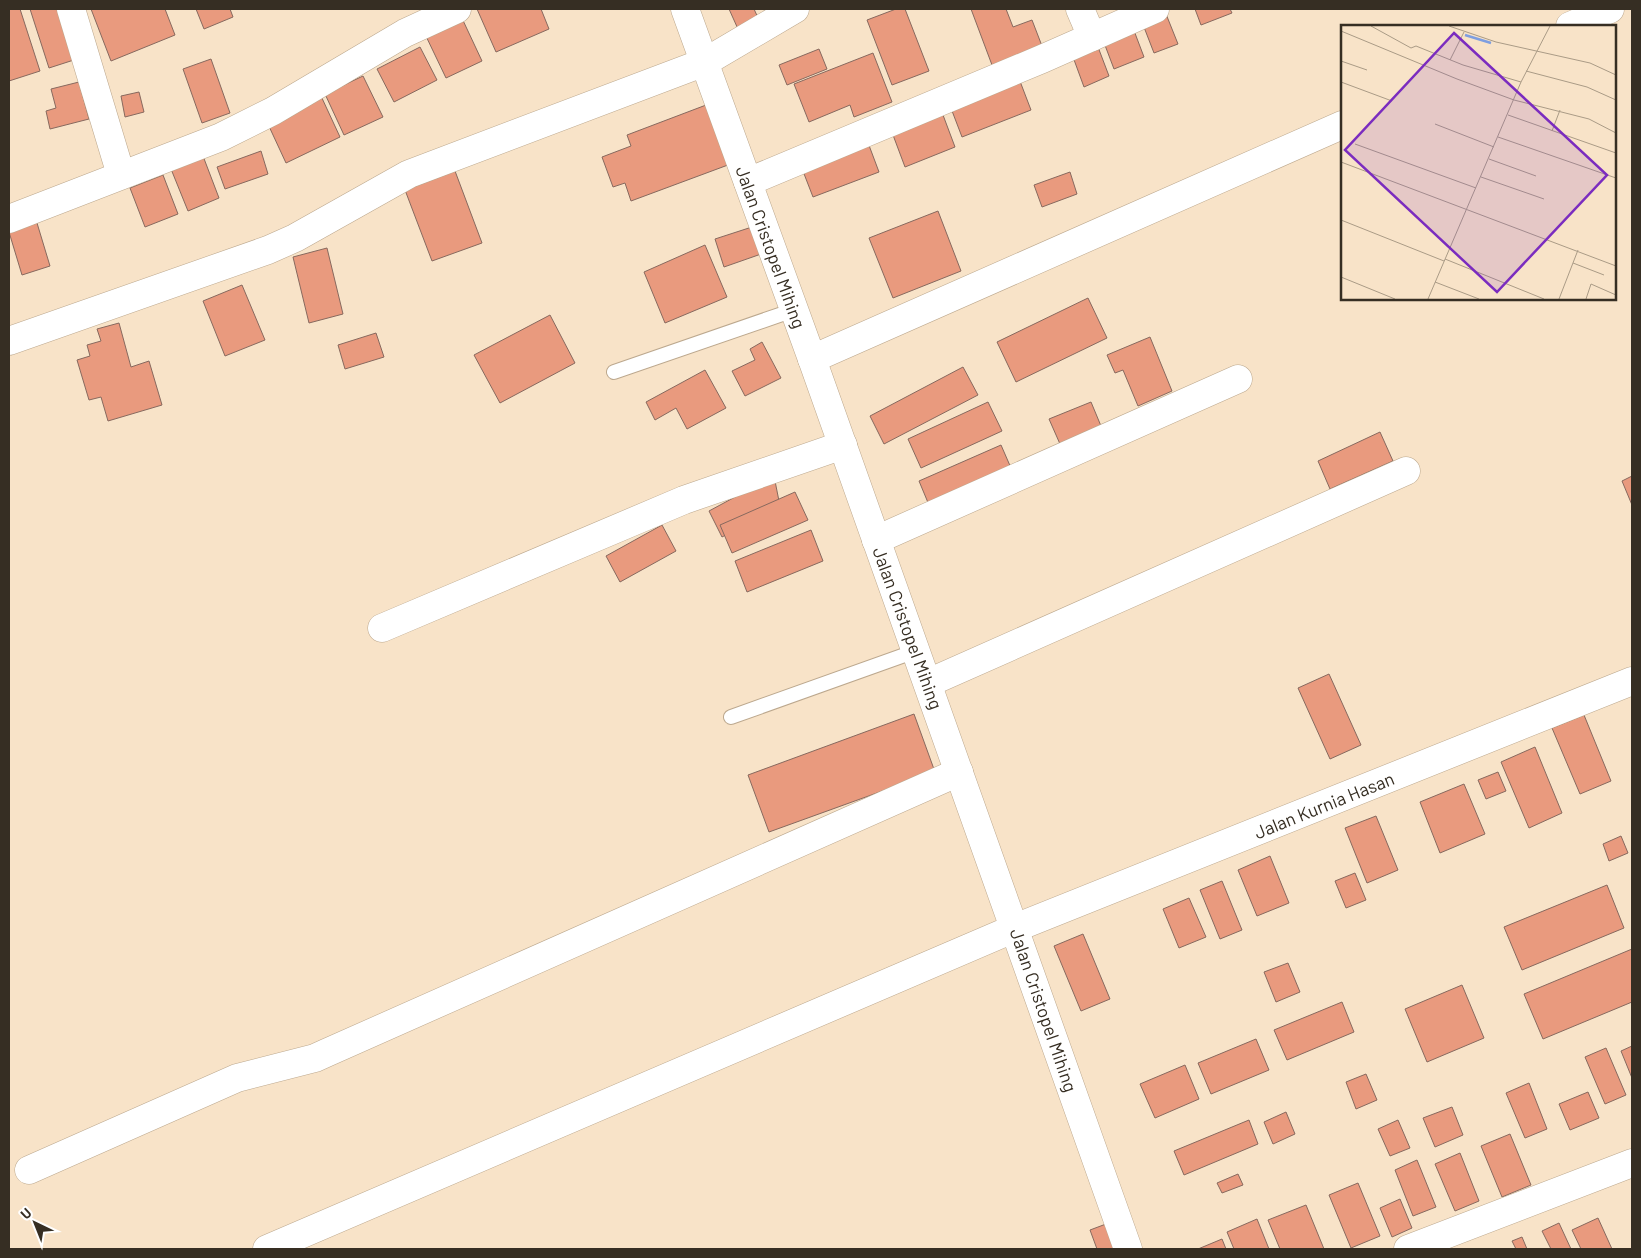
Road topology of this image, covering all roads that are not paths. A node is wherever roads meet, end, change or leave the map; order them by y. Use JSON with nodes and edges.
{"nodes":[{"id":1,"x":71,"y":9,"type":"edge"},
{"id":2,"x":457,"y":9,"type":"edge"},
{"id":3,"x":685,"y":9,"type":"edge"},
{"id":4,"x":795,"y":9,"type":"edge"},
{"id":5,"x":1080,"y":9,"type":"edge"},
{"id":6,"x":1154,"y":9,"type":"edge"},
{"id":7,"x":1610,"y":9,"type":"edge"},
{"id":8,"x":1572,"y":25,"type":"edge"},
{"id":9,"x":1092,"y":37,"type":"junction"},
{"id":10,"x":704,"y":62,"type":"junction"},
{"id":11,"x":1341,"y":125,"type":"edge"},
{"id":12,"x":121,"y":175,"type":"junction"},
{"id":13,"x":748,"y":182,"type":"junction"},
{"id":14,"x":9,"y":220,"type":"edge"},
{"id":15,"x":794,"y":310,"type":"junction"},
{"id":16,"x":9,"y":341,"type":"edge"},
{"id":17,"x":812,"y":359,"type":"junction"},
{"id":18,"x":614,"y":372,"type":"dead end"},
{"id":19,"x":1238,"y":379,"type":"dead end"},
{"id":20,"x":843,"y":445,"type":"junction"},
{"id":21,"x":1406,"y":471,"type":"dead end"},
{"id":22,"x":876,"y":540,"type":"junction"},
{"id":23,"x":382,"y":628,"type":"dead end"},
{"id":24,"x":916,"y":651,"type":"junction"},
{"id":25,"x":1632,"y":681,"type":"edge"},
{"id":26,"x":928,"y":683,"type":"junction"},
{"id":27,"x":731,"y":717,"type":"dead end"},
{"id":28,"x":959,"y":772,"type":"junction"},
{"id":29,"x":1015,"y":928,"type":"junction"},
{"id":30,"x":1632,"y":1163,"type":"edge"},
{"id":31,"x":29,"y":1170,"type":"dead end"},
{"id":32,"x":267,"y":1249,"type":"edge"},
{"id":33,"x":1128,"y":1249,"type":"edge"},
{"id":34,"x":1408,"y":1249,"type":"edge"}],
"edges":[{"from":1,"to":12,"type":"street"},
{"from":2,"to":12,"type":"street"},
{"from":3,"to":10,"type":"street","name":"Jalan Cristopel Mihing"},
{"from":4,"to":10,"type":"street"},
{"from":5,"to":9,"type":"street"},
{"from":6,"to":9,"type":"street"},
{"from":7,"to":8,"type":"street"},
{"from":9,"to":13,"type":"street"},
{"from":10,"to":13,"type":"street","name":"Jalan Cristopel Mihing"},
{"from":10,"to":16,"type":"street"},
{"from":11,"to":17,"type":"street"},
{"from":12,"to":14,"type":"street"},
{"from":13,"to":15,"type":"street","name":"Jalan Cristopel Mihing"},
{"from":15,"to":17,"type":"street","name":"Jalan Cristopel Mihing"},
{"from":15,"to":18,"type":"lane"},
{"from":17,"to":20,"type":"street","name":"Jalan Cristopel Mihing"},
{"from":19,"to":22,"type":"street"},
{"from":20,"to":22,"type":"street","name":"Jalan Cristopel Mihing"},
{"from":20,"to":23,"type":"street"},
{"from":21,"to":26,"type":"street"},
{"from":22,"to":24,"type":"street","name":"Jalan Cristopel Mihing"},
{"from":24,"to":26,"type":"street","name":"Jalan Cristopel Mihing"},
{"from":24,"to":27,"type":"lane"},
{"from":25,"to":29,"type":"street","name":"Jalan Kurnia Hasan"},
{"from":26,"to":28,"type":"street","name":"Jalan Cristopel Mihing"},
{"from":28,"to":29,"type":"street","name":"Jalan Cristopel Mihing"},
{"from":28,"to":31,"type":"street"},
{"from":29,"to":32,"type":"street","name":"Jalan Kurnia Hasan"},
{"from":29,"to":33,"type":"street","name":"Jalan Cristopel Mihing"},
{"from":30,"to":34,"type":"street"}]}
